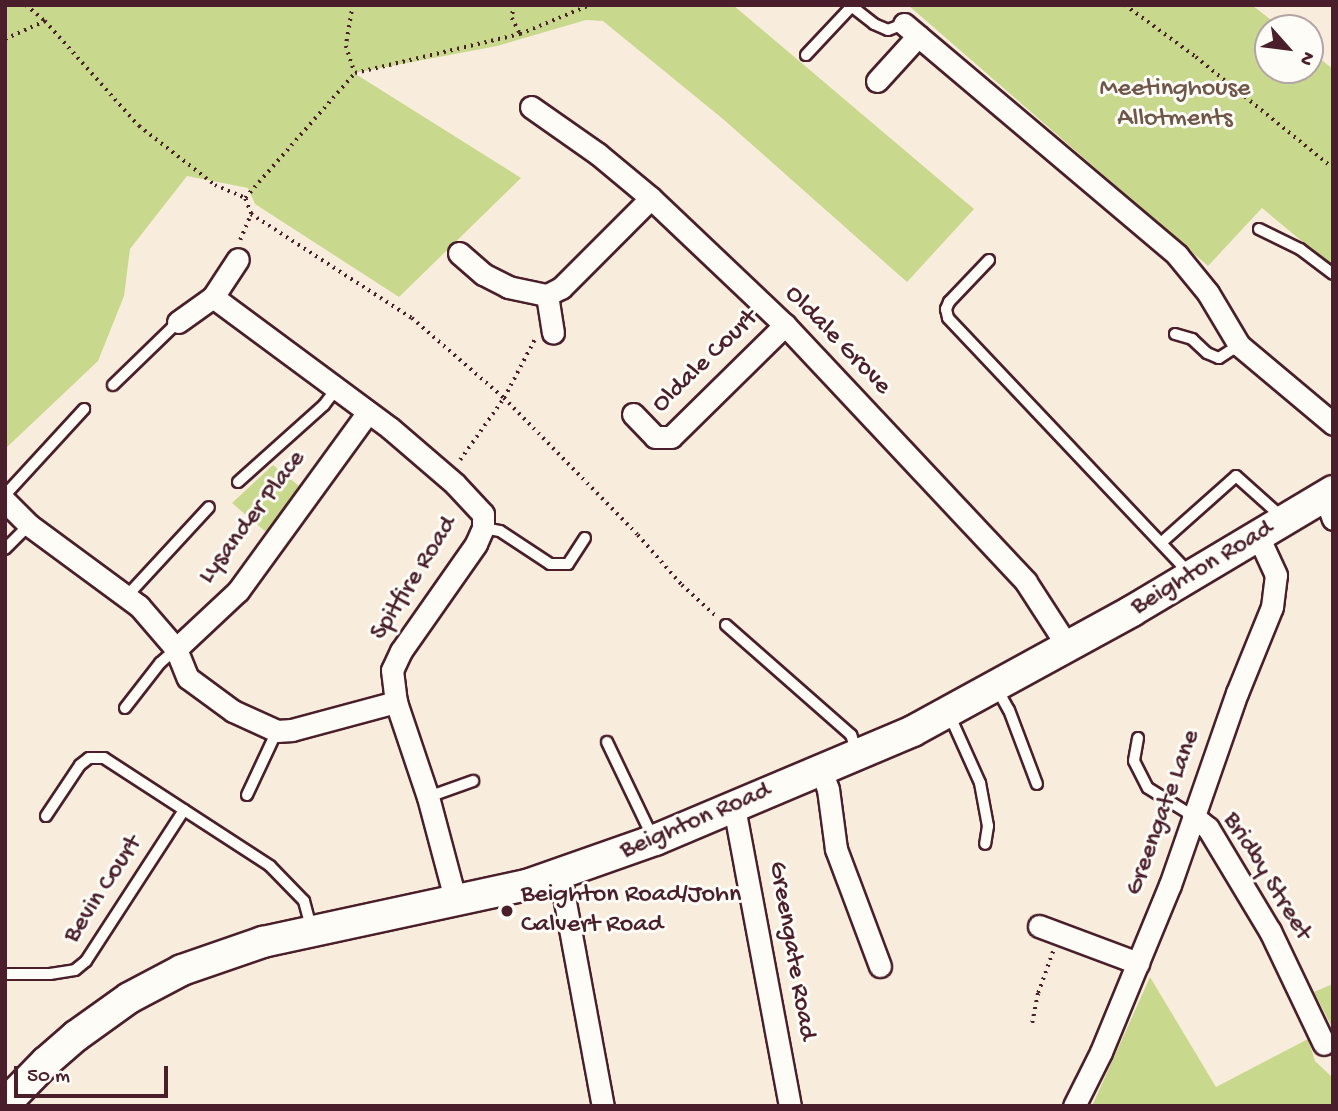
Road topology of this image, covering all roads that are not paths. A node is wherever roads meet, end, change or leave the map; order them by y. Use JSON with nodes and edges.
{"nodes":[{"id":1,"x":850,"y":6,"type":"edge"},
{"id":2,"x":911,"y":30,"type":"junction"},
{"id":3,"x":806,"y":55,"type":"dead end"},
{"id":4,"x":877,"y":81,"type":"dead end"},
{"id":5,"x":531,"y":107,"type":"dead end"},
{"id":6,"x":652,"y":198,"type":"junction"},
{"id":7,"x":1259,"y":229,"type":"dead end"},
{"id":8,"x":459,"y":253,"type":"dead end"},
{"id":9,"x":238,"y":259,"type":"road end"},
{"id":10,"x":989,"y":260,"type":"dead end"},
{"id":11,"x":1333,"y":274,"type":"edge"},
{"id":12,"x":547,"y":295,"type":"junction"},
{"id":13,"x":213,"y":297,"type":"junction"},
{"id":14,"x":178,"y":322,"type":"joint"},
{"id":15,"x":785,"y":325,"type":"junction"},
{"id":16,"x":547,"y":331,"type":"road end"},
{"id":17,"x":1175,"y":334,"type":"dead end"},
{"id":18,"x":1239,"y":345,"type":"junction"},
{"id":19,"x":113,"y":385,"type":"dead end"},
{"id":20,"x":337,"y":388,"type":"junction"},
{"id":21,"x":84,"y":409,"type":"dead end"},
{"id":22,"x":368,"y":412,"type":"junction"},
{"id":23,"x":633,"y":414,"type":"dead end"},
{"id":24,"x":1333,"y":425,"type":"edge"},
{"id":25,"x":238,"y":482,"type":"dead end"},
{"id":26,"x":5,"y":495,"type":"edge"},
{"id":27,"x":5,"y":501,"type":"edge"},
{"id":28,"x":1330,"y":502,"type":"edge"},
{"id":29,"x":209,"y":507,"type":"dead end"},
{"id":30,"x":1285,"y":520,"type":"junction"},
{"id":31,"x":29,"y":524,"type":"junction"},
{"id":32,"x":483,"y":528,"type":"junction"},
{"id":33,"x":1258,"y":536,"type":"junction"},
{"id":34,"x":585,"y":538,"type":"dead end"},
{"id":35,"x":1162,"y":542,"type":"junction"},
{"id":36,"x":5,"y":549,"type":"edge"},
{"id":37,"x":1192,"y":577,"type":"junction"},
{"id":38,"x":126,"y":597,"type":"junction"},
{"id":39,"x":726,"y":625,"type":"road end"},
{"id":40,"x":1068,"y":647,"type":"junction"},
{"id":41,"x":176,"y":649,"type":"junction"},
{"id":42,"x":996,"y":687,"type":"junction"},
{"id":43,"x":396,"y":702,"type":"junction"},
{"id":44,"x":125,"y":708,"type":"dead end"},
{"id":45,"x":948,"y":713,"type":"junction"},
{"id":46,"x":277,"y":731,"type":"junction"},
{"id":47,"x":1138,"y":738,"type":"dead end"},
{"id":48,"x":607,"y":742,"type":"dead end"},
{"id":49,"x":859,"y":755,"type":"junction"},
{"id":50,"x":821,"y":771,"type":"junction"},
{"id":51,"x":473,"y":781,"type":"dead end"},
{"id":52,"x":1037,"y":784,"type":"dead end"},
{"id":53,"x":247,"y":795,"type":"dead end"},
{"id":54,"x":428,"y":797,"type":"junction"},
{"id":55,"x":734,"y":807,"type":"junction"},
{"id":56,"x":184,"y":810,"type":"junction"},
{"id":57,"x":46,"y":816,"type":"dead end"},
{"id":58,"x":1194,"y":816,"type":"junction"},
{"id":59,"x":655,"y":840,"type":"junction"},
{"id":60,"x":985,"y":844,"type":"dead end"},
{"id":61,"x":560,"y":876,"type":"junction"},
{"id":62,"x":456,"y":902,"type":"junction"},
{"id":63,"x":1039,"y":926,"type":"dead end"},
{"id":64,"x":313,"y":931,"type":"junction"},
{"id":65,"x":1138,"y":962,"type":"junction"},
{"id":66,"x":880,"y":966,"type":"dead end"},
{"id":67,"x":5,"y":974,"type":"edge"},
{"id":68,"x":1324,"y":1044,"type":"dead end"},
{"id":69,"x":5,"y":1104,"type":"edge"},
{"id":70,"x":603,"y":1106,"type":"edge"},
{"id":71,"x":790,"y":1106,"type":"edge"},
{"id":72,"x":1074,"y":1106,"type":"edge"}],
"edges":[{"from":1,"to":2,"type":"lane"},
{"from":1,"to":3,"type":"lane"},
{"from":2,"to":4,"type":"street"},
{"from":2,"to":18,"type":"street"},
{"from":5,"to":6,"type":"street","name":"Oldale Grove"},
{"from":6,"to":12,"type":"street"},
{"from":6,"to":15,"type":"street","name":"Oldale Grove"},
{"from":7,"to":11,"type":"lane"},
{"from":8,"to":12,"type":"street"},
{"from":9,"to":13,"type":"street"},
{"from":10,"to":35,"type":"lane"},
{"from":12,"to":16,"type":"street"},
{"from":13,"to":14,"type":"street"},
{"from":13,"to":20,"type":"street","name":"Spitfire Road"},
{"from":14,"to":19,"type":"lane"},
{"from":15,"to":23,"type":"street","name":"Oldale Court"},
{"from":15,"to":40,"type":"street","name":"Oldale Grove"},
{"from":17,"to":18,"type":"lane"},
{"from":18,"to":24,"type":"street"},
{"from":20,"to":22,"type":"street","name":"Spitfire Road"},
{"from":20,"to":25,"type":"lane"},
{"from":21,"to":26,"type":"lane"},
{"from":22,"to":32,"type":"street","name":"Spitfire Road"},
{"from":22,"to":41,"type":"street","name":"Lysander Place"},
{"from":27,"to":31,"type":"street"},
{"from":28,"to":30,"type":"street","name":"Beighton Road"},
{"from":29,"to":38,"type":"lane"},
{"from":30,"to":33,"type":"street","name":"Beighton Road"},
{"from":30,"to":35,"type":"lane"},
{"from":31,"to":36,"type":"lane"},
{"from":31,"to":38,"type":"street"},
{"from":32,"to":34,"type":"lane"},
{"from":32,"to":43,"type":"street","name":"Spitfire Road"},
{"from":33,"to":37,"type":"street","name":"Beighton Road"},
{"from":33,"to":58,"type":"street","name":"Greengate Lane"},
{"from":35,"to":37,"type":"lane"},
{"from":37,"to":40,"type":"street","name":"Beighton Road"},
{"from":38,"to":41,"type":"street"},
{"from":39,"to":49,"type":"lane"},
{"from":40,"to":42,"type":"street","name":"Beighton Road"},
{"from":41,"to":44,"type":"lane"},
{"from":41,"to":46,"type":"street"},
{"from":42,"to":45,"type":"street","name":"Beighton Road"},
{"from":42,"to":52,"type":"lane"},
{"from":43,"to":46,"type":"street"},
{"from":43,"to":54,"type":"street","name":"Spitfire Road"},
{"from":45,"to":49,"type":"street","name":"Beighton Road"},
{"from":45,"to":60,"type":"lane"},
{"from":46,"to":53,"type":"lane"},
{"from":47,"to":58,"type":"lane"},
{"from":48,"to":59,"type":"lane"},
{"from":49,"to":50,"type":"street","name":"Beighton Road"},
{"from":50,"to":55,"type":"street","name":"Beighton Road"},
{"from":50,"to":66,"type":"street"},
{"from":51,"to":54,"type":"lane"},
{"from":54,"to":62,"type":"street","name":"Spitfire Road"},
{"from":55,"to":59,"type":"street","name":"Beighton Road"},
{"from":55,"to":71,"type":"street","name":"Greengate Road"},
{"from":56,"to":57,"type":"lane"},
{"from":56,"to":64,"type":"lane"},
{"from":56,"to":67,"type":"lane","name":"Bevin Court"},
{"from":58,"to":65,"type":"street","name":"Greengate Lane"},
{"from":58,"to":68,"type":"street","name":"Bridby Street"},
{"from":59,"to":61,"type":"street","name":"Beighton Road"},
{"from":61,"to":62,"type":"street","name":"Beighton Road"},
{"from":61,"to":70,"type":"street"},
{"from":62,"to":64,"type":"street","name":"Beighton Road"},
{"from":63,"to":65,"type":"street"},
{"from":64,"to":69,"type":"street","name":"Beighton Road"},
{"from":65,"to":72,"type":"street","name":"Greengate Lane"}]}
